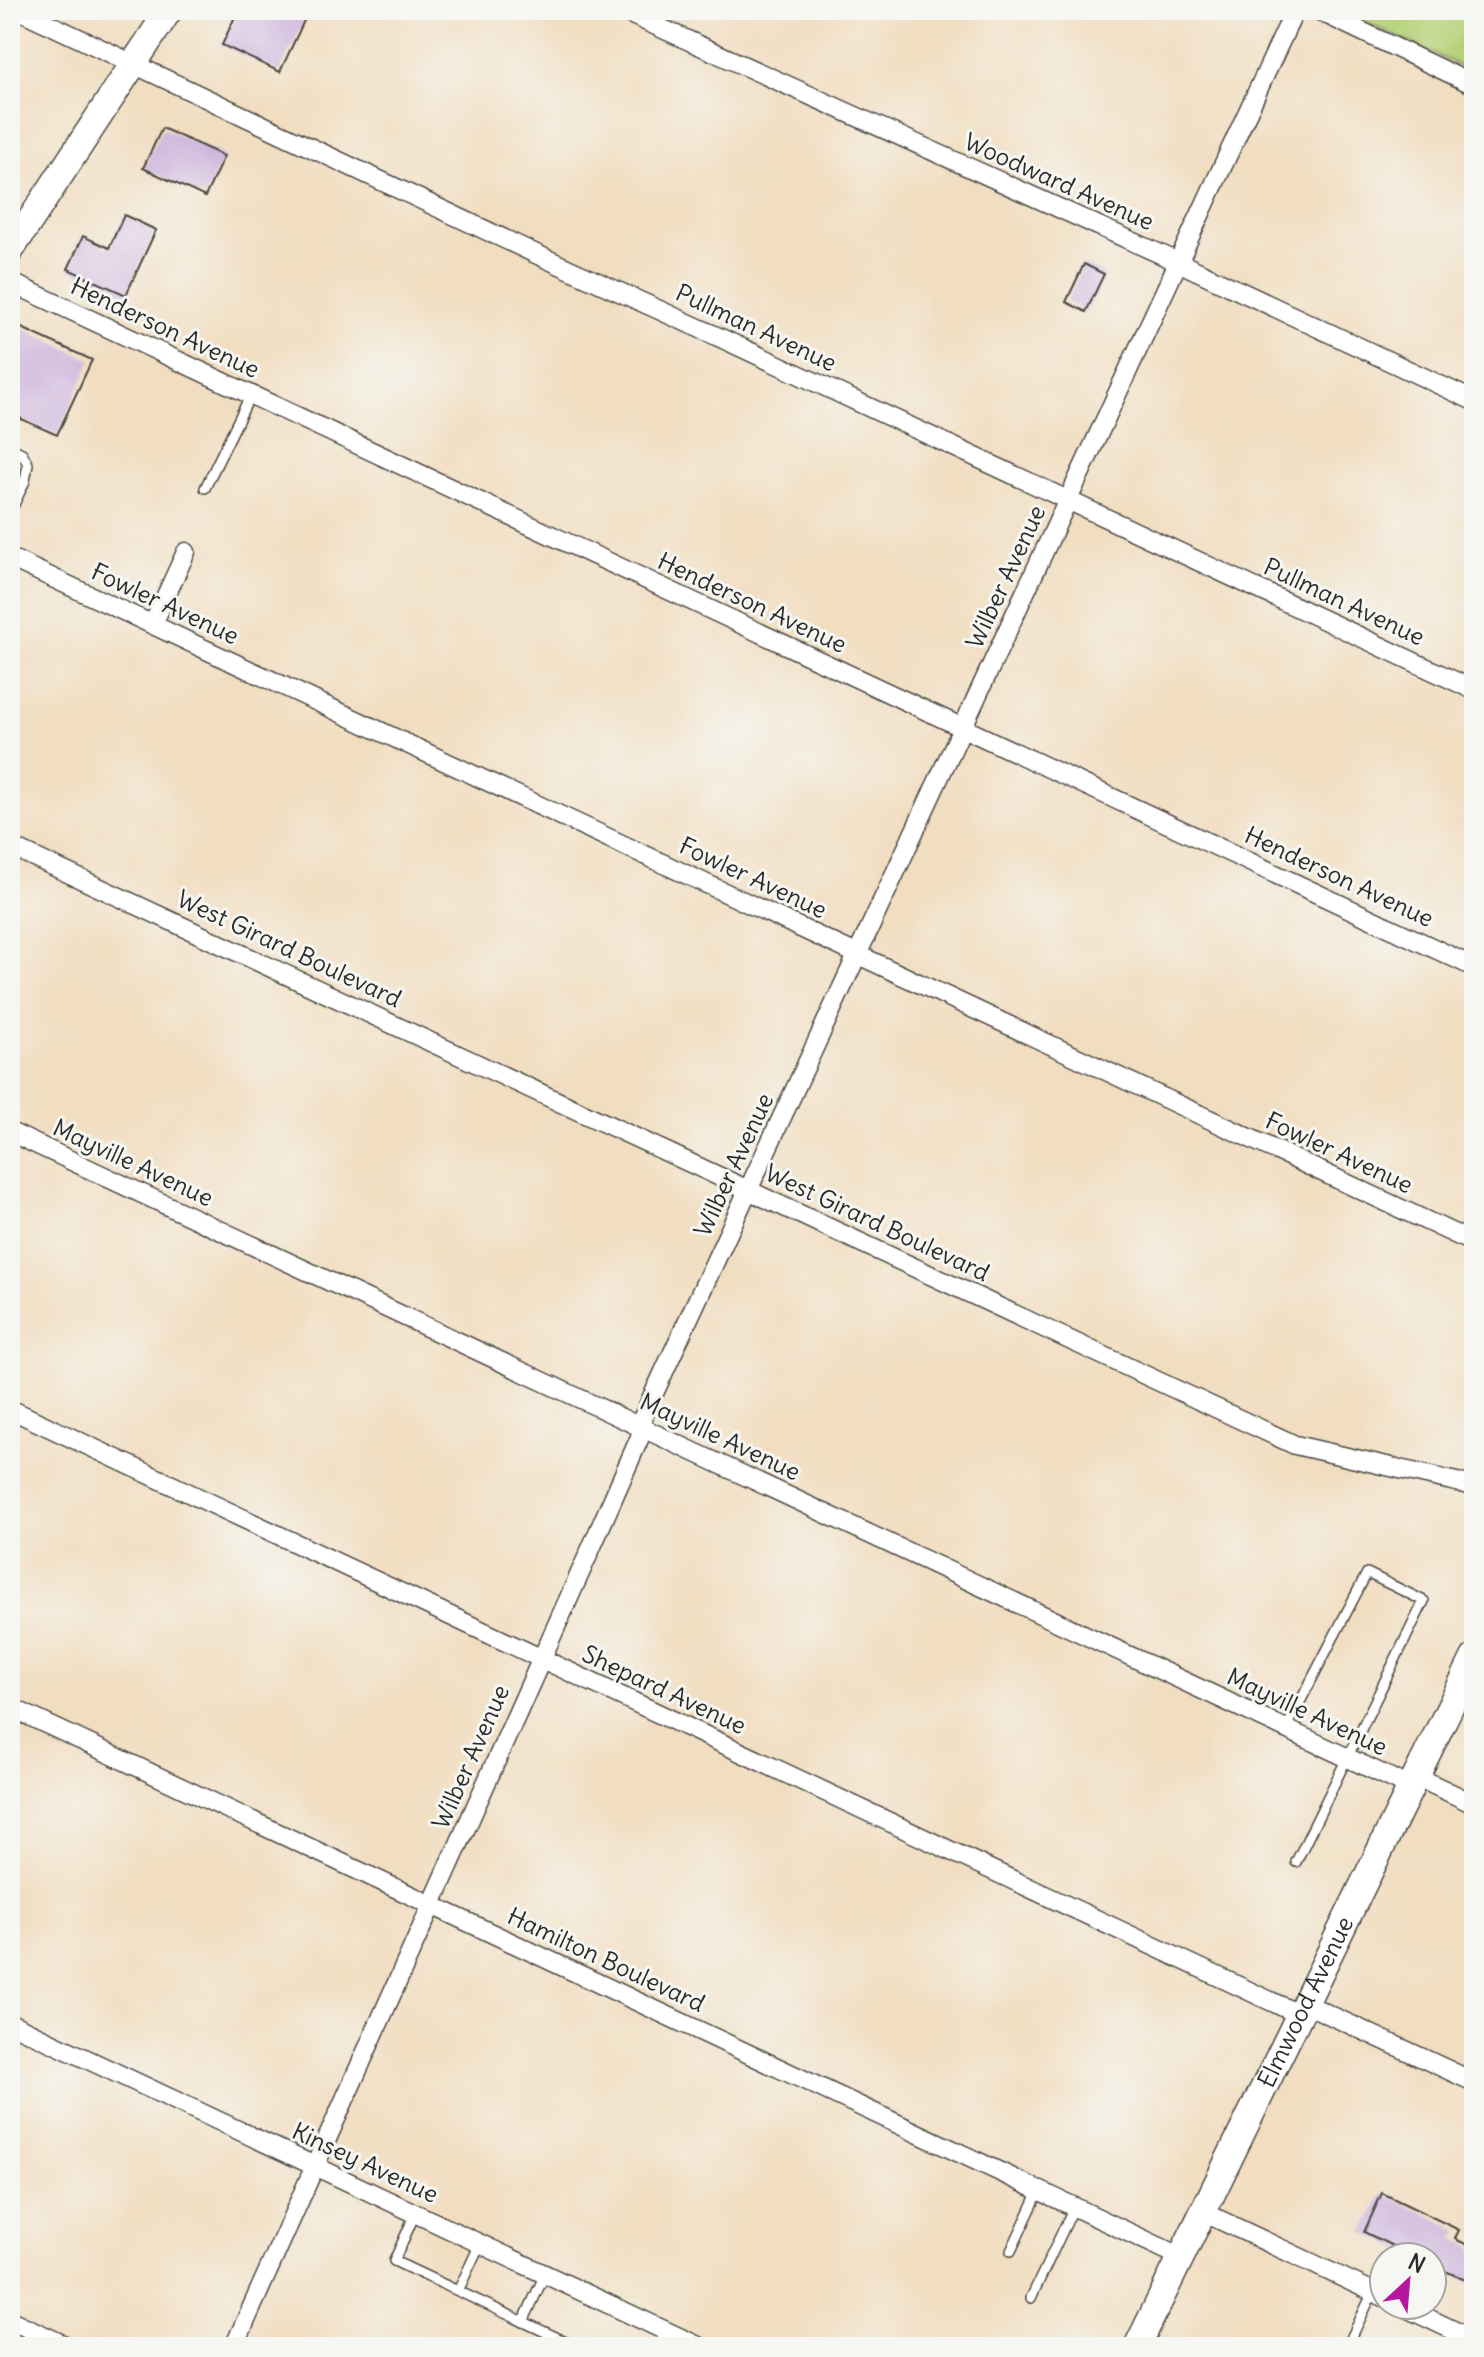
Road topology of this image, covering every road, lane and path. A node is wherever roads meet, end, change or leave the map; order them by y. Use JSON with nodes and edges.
{"nodes":[{"id":1,"x":19,"y":10,"type":"edge"},
{"id":2,"x":169,"y":10,"type":"edge"},
{"id":3,"x":621,"y":10,"type":"edge"},
{"id":4,"x":1295,"y":10,"type":"edge"},
{"id":5,"x":1317,"y":10,"type":"edge"},
{"id":6,"x":133,"y":63,"type":"junction"},
{"id":7,"x":1474,"y":85,"type":"edge"},
{"id":8,"x":10,"y":251,"type":"edge"},
{"id":9,"x":1178,"y":262,"type":"junction"},
{"id":10,"x":10,"y":282,"type":"edge"},
{"id":11,"x":251,"y":394,"type":"junction"},
{"id":12,"x":1474,"y":401,"type":"edge"},
{"id":13,"x":10,"y":447,"type":"edge"},
{"id":14,"x":205,"y":488,"type":"dead end"},
{"id":15,"x":1068,"y":499,"type":"junction"},
{"id":16,"x":10,"y":513,"type":"edge"},
{"id":17,"x":186,"y":552,"type":"dead end"},
{"id":18,"x":10,"y":558,"type":"edge"},
{"id":19,"x":153,"y":624,"type":"junction"},
{"id":20,"x":1474,"y":690,"type":"edge"},
{"id":21,"x":962,"y":728,"type":"junction"},
{"id":22,"x":10,"y":846,"type":"edge"},
{"id":23,"x":859,"y":954,"type":"junction"},
{"id":24,"x":1474,"y":967,"type":"edge"},
{"id":25,"x":10,"y":1132,"type":"edge"},
{"id":26,"x":749,"y":1190,"type":"junction"},
{"id":27,"x":1474,"y":1243,"type":"edge"},
{"id":28,"x":10,"y":1409,"type":"edge"},
{"id":29,"x":640,"y":1426,"type":"junction"},
{"id":30,"x":1474,"y":1486,"type":"edge"},
{"id":31,"x":1474,"y":1658,"type":"edge"},
{"id":32,"x":541,"y":1659,"type":"junction"},
{"id":33,"x":10,"y":1707,"type":"edge"},
{"id":34,"x":1286,"y":1729,"type":"junction"},
{"id":35,"x":1348,"y":1758,"type":"junction"},
{"id":36,"x":1412,"y":1782,"type":"junction"},
{"id":37,"x":1474,"y":1804,"type":"edge"},
{"id":38,"x":1296,"y":1862,"type":"dead end"},
{"id":39,"x":431,"y":1905,"type":"junction"},
{"id":40,"x":1301,"y":2008,"type":"junction"},
{"id":41,"x":10,"y":2023,"type":"edge"},
{"id":42,"x":1474,"y":2082,"type":"edge"},
{"id":43,"x":314,"y":2166,"type":"junction"},
{"id":44,"x":1039,"y":2191,"type":"junction"},
{"id":45,"x":1074,"y":2207,"type":"junction"},
{"id":46,"x":1203,"y":2212,"type":"junction"},
{"id":47,"x":415,"y":2214,"type":"junction"},
{"id":48,"x":480,"y":2244,"type":"junction"},
{"id":49,"x":1011,"y":2251,"type":"dead end"},
{"id":50,"x":1181,"y":2257,"type":"junction"},
{"id":51,"x":545,"y":2274,"type":"junction"},
{"id":52,"x":1368,"y":2290,"type":"edge"},
{"id":53,"x":458,"y":2291,"type":"junction"},
{"id":54,"x":1031,"y":2298,"type":"dead end"},
{"id":55,"x":1368,"y":2313,"type":"edge"},
{"id":56,"x":10,"y":2320,"type":"edge"},
{"id":57,"x":1434,"y":2321,"type":"edge"},
{"id":58,"x":523,"y":2322,"type":"junction"},
{"id":59,"x":1474,"y":2340,"type":"edge"},
{"id":60,"x":69,"y":2347,"type":"edge"},
{"id":61,"x":234,"y":2347,"type":"edge"},
{"id":62,"x":577,"y":2347,"type":"edge"},
{"id":63,"x":700,"y":2347,"type":"edge"},
{"id":64,"x":1137,"y":2347,"type":"edge"},
{"id":65,"x":1347,"y":2347,"type":"edge"}],
"edges":[{"from":1,"to":6,"type":"street","name":"Pullman Avenue"},
{"from":2,"to":6,"type":"street"},
{"from":3,"to":9,"type":"street","name":"Woodward Avenue"},
{"from":4,"to":9,"type":"street","name":"Wilber Avenue"},
{"from":5,"to":7,"type":"street"},
{"from":6,"to":8,"type":"street"},
{"from":6,"to":15,"type":"street","name":"Pullman Avenue"},
{"from":9,"to":12,"type":"street","name":"Woodward Avenue"},
{"from":9,"to":15,"type":"street","name":"Wilber Avenue"},
{"from":10,"to":11,"type":"street","name":"Henderson Avenue"},
{"from":11,"to":14,"type":"lane"},
{"from":11,"to":21,"type":"street","name":"Henderson Avenue"},
{"from":13,"to":16,"type":"lane"},
{"from":15,"to":20,"type":"street","name":"Pullman Avenue"},
{"from":15,"to":21,"type":"street","name":"Wilber Avenue"},
{"from":17,"to":19,"type":"street"},
{"from":18,"to":19,"type":"street","name":"Fowler Avenue"},
{"from":19,"to":23,"type":"street","name":"Fowler Avenue"},
{"from":21,"to":23,"type":"street","name":"Wilber Avenue"},
{"from":21,"to":24,"type":"street","name":"Henderson Avenue"},
{"from":22,"to":26,"type":"street","name":"West Girard Boulevard"},
{"from":23,"to":26,"type":"street","name":"Wilber Avenue"},
{"from":23,"to":27,"type":"street","name":"Fowler Avenue"},
{"from":25,"to":29,"type":"street","name":"Mayville Avenue"},
{"from":26,"to":29,"type":"street","name":"Wilber Avenue"},
{"from":26,"to":30,"type":"street","name":"West Girard Boulevard"},
{"from":28,"to":32,"type":"street","name":"Shepard Avenue"},
{"from":29,"to":32,"type":"street","name":"Wilber Avenue"},
{"from":29,"to":34,"type":"street","name":"Mayville Avenue"},
{"from":31,"to":36,"type":"street","name":"Elmwood Avenue"},
{"from":32,"to":39,"type":"street","name":"Wilber Avenue"},
{"from":32,"to":40,"type":"street","name":"Shepard Avenue"},
{"from":33,"to":39,"type":"street","name":"Hamilton Boulevard"},
{"from":34,"to":35,"type":"street","name":"Mayville Avenue"},
{"from":34,"to":35,"type":"lane"},
{"from":35,"to":36,"type":"street","name":"Mayville Avenue"},
{"from":35,"to":38,"type":"lane"},
{"from":36,"to":37,"type":"street","name":"Mayville Avenue"},
{"from":36,"to":40,"type":"street","name":"Elmwood Avenue"},
{"from":39,"to":43,"type":"street","name":"Wilber Avenue"},
{"from":39,"to":44,"type":"street","name":"Hamilton Boulevard"},
{"from":40,"to":42,"type":"street","name":"Shepard Avenue"},
{"from":40,"to":46,"type":"street","name":"Elmwood Avenue"},
{"from":41,"to":43,"type":"street","name":"Kinsey Avenue"},
{"from":43,"to":47,"type":"street","name":"Kinsey Avenue"},
{"from":43,"to":61,"type":"street","name":"Wilber Avenue"},
{"from":44,"to":45,"type":"street","name":"Hamilton Boulevard"},
{"from":44,"to":49,"type":"lane"},
{"from":45,"to":50,"type":"street","name":"Hamilton Boulevard"},
{"from":45,"to":54,"type":"lane"},
{"from":46,"to":50,"type":"street","name":"Elmwood Avenue"},
{"from":46,"to":52,"type":"street"},
{"from":47,"to":48,"type":"street","name":"Kinsey Avenue"},
{"from":47,"to":53,"type":"lane"},
{"from":48,"to":51,"type":"street","name":"Kinsey Avenue"},
{"from":48,"to":53,"type":"lane"},
{"from":50,"to":64,"type":"street","name":"Elmwood Avenue"},
{"from":51,"to":58,"type":"lane"},
{"from":51,"to":63,"type":"street","name":"Kinsey Avenue"},
{"from":53,"to":58,"type":"lane"},
{"from":55,"to":65,"type":"lane"},
{"from":56,"to":60,"type":"street"},
{"from":57,"to":59,"type":"street"},
{"from":58,"to":62,"type":"lane"}]}
